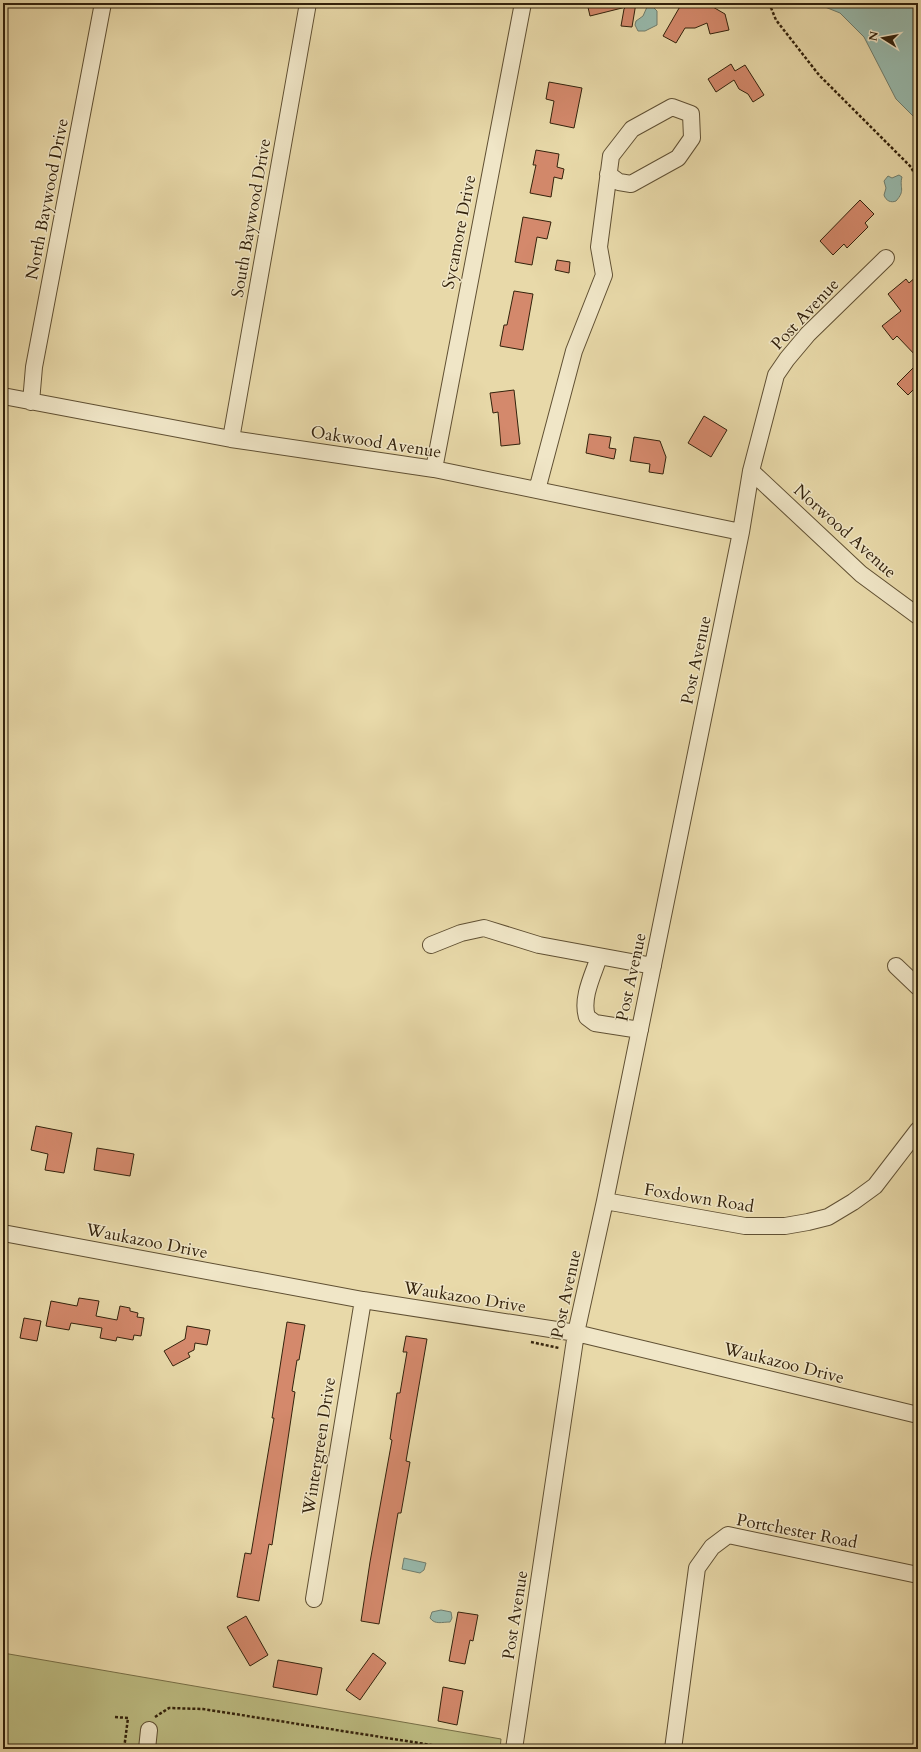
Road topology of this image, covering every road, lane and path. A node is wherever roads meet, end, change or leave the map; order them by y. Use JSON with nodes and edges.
{"nodes":[{"id":1,"x":103,"y":3,"type":"edge"},
{"id":2,"x":308,"y":3,"type":"edge"},
{"id":3,"x":522,"y":3,"type":"edge"},
{"id":4,"x":769,"y":3,"type":"edge"},
{"id":5,"x":608,"y":174,"type":"junction"},
{"id":6,"x":918,"y":181,"type":"edge"},
{"id":7,"x":886,"y":258,"type":"dead end"},
{"id":8,"x":3,"y":396,"type":"edge"},
{"id":9,"x":31,"y":402,"type":"junction"},
{"id":10,"x":231,"y":439,"type":"junction"},
{"id":11,"x":434,"y":469,"type":"junction"},
{"id":12,"x":751,"y":471,"type":"junction"},
{"id":13,"x":536,"y":490,"type":"junction"},
{"id":14,"x":742,"y":532,"type":"junction"},
{"id":15,"x":918,"y":616,"type":"edge"},
{"id":16,"x":431,"y":945,"type":"dead end"},
{"id":17,"x":599,"y":957,"type":"junction"},
{"id":18,"x":653,"y":966,"type":"junction"},
{"id":19,"x":896,"y":966,"type":"dead end"},
{"id":20,"x":918,"y":987,"type":"edge"},
{"id":21,"x":640,"y":1030,"type":"junction"},
{"id":22,"x":918,"y":1130,"type":"edge"},
{"id":23,"x":605,"y":1202,"type":"junction"},
{"id":24,"x":3,"y":1233,"type":"edge"},
{"id":25,"x":363,"y":1300,"type":"junction"},
{"id":26,"x":576,"y":1332,"type":"junction"},
{"id":27,"x":918,"y":1415,"type":"edge"},
{"id":28,"x":918,"y":1575,"type":"edge"},
{"id":29,"x":314,"y":1599,"type":"dead end"},
{"id":30,"x":115,"y":1717,"type":"dead end"},
{"id":31,"x":149,"y":1730,"type":"joint"},
{"id":32,"x":124,"y":1749,"type":"edge"},
{"id":33,"x":147,"y":1749,"type":"edge"},
{"id":34,"x":457,"y":1749,"type":"edge"},
{"id":35,"x":514,"y":1749,"type":"edge"},
{"id":36,"x":673,"y":1749,"type":"edge"}],
"edges":[{"from":1,"to":9,"type":"street","name":"North Baywood Drive"},
{"from":2,"to":10,"type":"street","name":"South Baywood Drive"},
{"from":3,"to":11,"type":"street","name":"Sycamore Drive"},
{"from":4,"to":6,"type":"path"},
{"from":5,"to":5,"type":"street"},
{"from":5,"to":13,"type":"street"},
{"from":7,"to":12,"type":"street","name":"Post Avenue"},
{"from":8,"to":9,"type":"street","name":"Oakwood Avenue"},
{"from":9,"to":10,"type":"street","name":"Oakwood Avenue"},
{"from":10,"to":11,"type":"street","name":"Oakwood Avenue"},
{"from":11,"to":13,"type":"street","name":"Oakwood Avenue"},
{"from":12,"to":14,"type":"street","name":"Post Avenue"},
{"from":12,"to":15,"type":"street","name":"Norwood Avenue"},
{"from":13,"to":14,"type":"street","name":"Oakwood Avenue"},
{"from":14,"to":18,"type":"street","name":"Post Avenue"},
{"from":16,"to":17,"type":"street"},
{"from":17,"to":18,"type":"street"},
{"from":17,"to":21,"type":"street"},
{"from":18,"to":21,"type":"street","name":"Post Avenue"},
{"from":19,"to":20,"type":"street"},
{"from":21,"to":23,"type":"street","name":"Post Avenue"},
{"from":22,"to":23,"type":"street","name":"Foxdown Road"},
{"from":23,"to":26,"type":"street","name":"Post Avenue"},
{"from":24,"to":25,"type":"street","name":"Waukazoo Drive"},
{"from":25,"to":26,"type":"street","name":"Waukazoo Drive"},
{"from":25,"to":29,"type":"street","name":"Wintergreen Drive"},
{"from":26,"to":27,"type":"street","name":"Waukazoo Drive"},
{"from":26,"to":35,"type":"street","name":"Post Avenue"},
{"from":28,"to":36,"type":"street","name":"Portchester Road"},
{"from":30,"to":32,"type":"path"},
{"from":31,"to":33,"type":"street"},
{"from":31,"to":34,"type":"path"}]}
